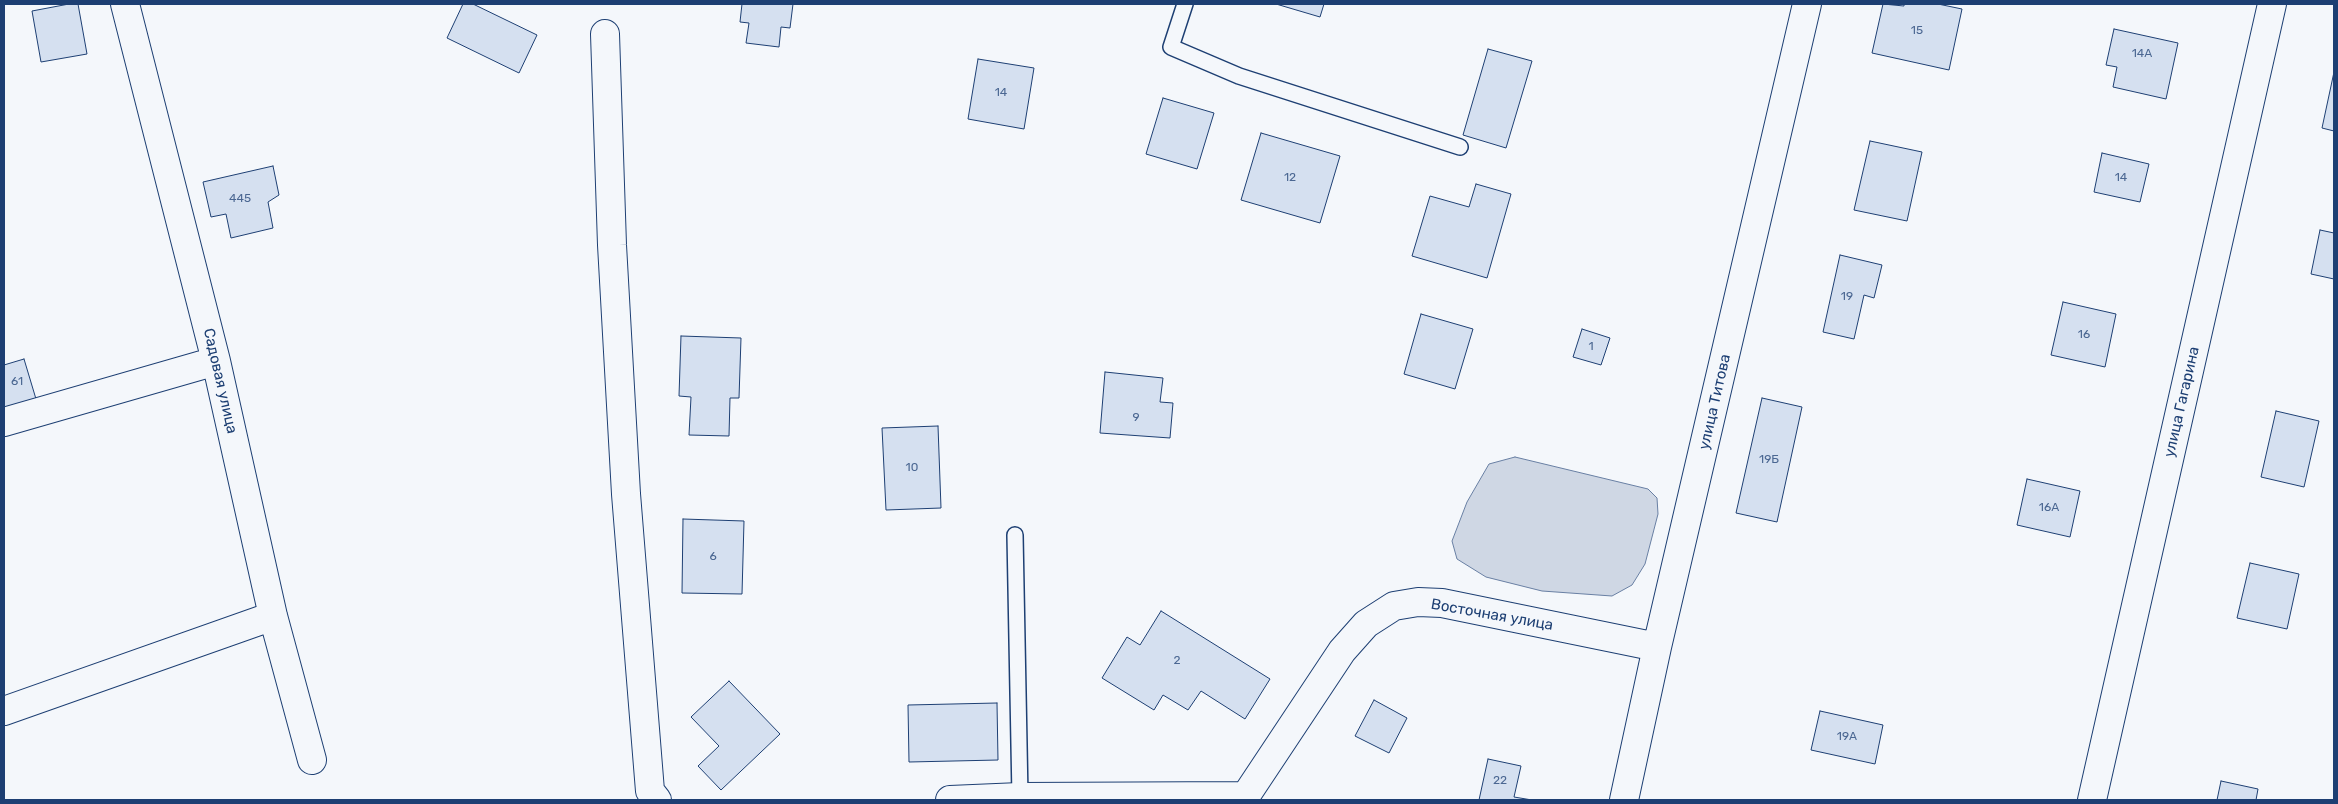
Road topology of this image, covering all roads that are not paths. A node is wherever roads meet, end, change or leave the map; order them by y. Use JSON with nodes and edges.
{"nodes":[{"id":1,"x":125,"y":4,"type":"edge"},
{"id":2,"x":1185,"y":4,"type":"edge"},
{"id":3,"x":1807,"y":4,"type":"edge"},
{"id":4,"x":2272,"y":4,"type":"edge"},
{"id":5,"x":605,"y":34,"type":"dead end"},
{"id":6,"x":1460,"y":147,"type":"dead end"},
{"id":7,"x":216,"y":361,"type":"junction"},
{"id":8,"x":4,"y":422,"type":"edge"},
{"id":9,"x":1015,"y":535,"type":"dead end"},
{"id":10,"x":273,"y":616,"type":"junction"},
{"id":11,"x":1657,"y":647,"type":"junction"},
{"id":12,"x":4,"y":711,"type":"edge"},
{"id":13,"x":312,"y":760,"type":"dead end"},
{"id":14,"x":1020,"y":797,"type":"junction"},
{"id":15,"x":1244,"y":798,"type":"edge"},
{"id":16,"x":656,"y":800,"type":"edge"},
{"id":17,"x":950,"y":800,"type":"edge"},
{"id":18,"x":1624,"y":800,"type":"edge"},
{"id":19,"x":2092,"y":800,"type":"edge"}],
"edges":[{"from":1,"to":7,"type":"street","name":"Садовая улица"},
{"from":2,"to":6,"type":"lane"},
{"from":3,"to":11,"type":"street","name":"улица Титова"},
{"from":4,"to":19,"type":"street","name":"улица Гагарина"},
{"from":5,"to":16,"type":"street"},
{"from":7,"to":8,"type":"street"},
{"from":7,"to":10,"type":"street","name":"Садовая улица"},
{"from":9,"to":14,"type":"lane"},
{"from":10,"to":12,"type":"street"},
{"from":10,"to":13,"type":"street","name":"Садовая улица"},
{"from":11,"to":15,"type":"street","name":"Восточная улица"},
{"from":11,"to":18,"type":"street","name":"улица Титова"},
{"from":14,"to":15,"type":"street"},
{"from":14,"to":17,"type":"street"}]}
